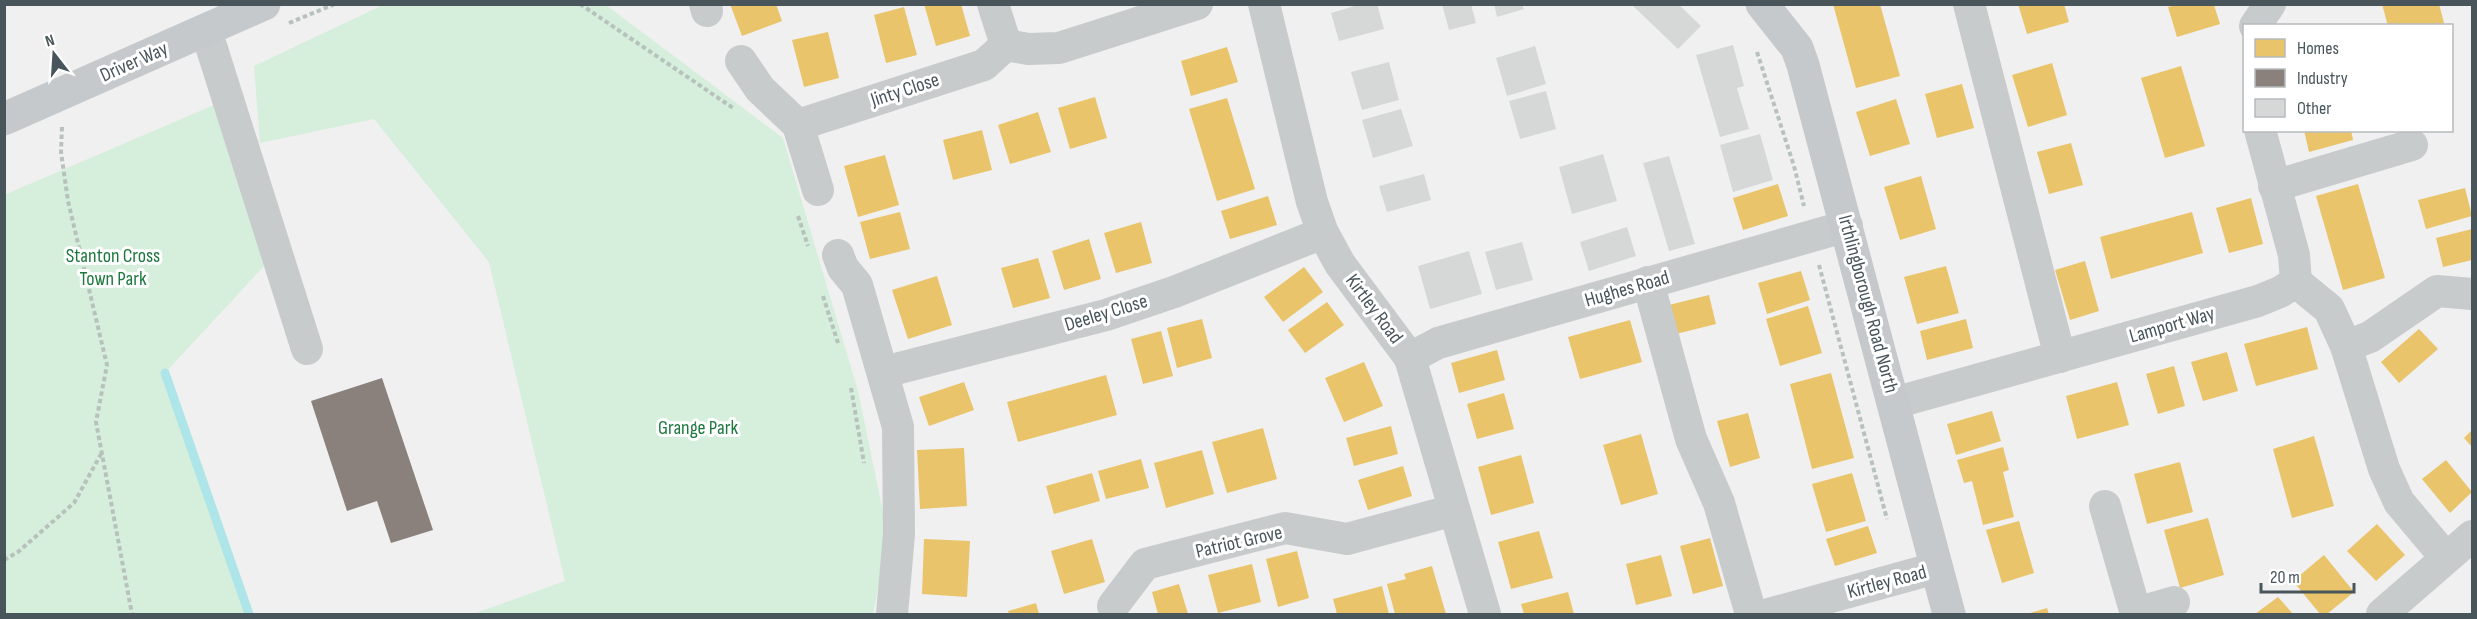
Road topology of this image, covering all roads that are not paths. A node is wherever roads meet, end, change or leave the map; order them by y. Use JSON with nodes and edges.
{"nodes":[{"id":1,"x":264,"y":4,"type":"edge"},
{"id":2,"x":993,"y":4,"type":"edge"},
{"id":3,"x":1197,"y":4,"type":"edge"},
{"id":4,"x":1264,"y":4,"type":"edge"},
{"id":5,"x":1762,"y":4,"type":"edge"},
{"id":6,"x":1969,"y":4,"type":"edge"},
{"id":7,"x":2270,"y":5,"type":"edge"},
{"id":8,"x":2256,"y":24,"type":"edge"},
{"id":9,"x":206,"y":30,"type":"junction"},
{"id":10,"x":1006,"y":45,"type":"junction"},
{"id":11,"x":741,"y":61,"type":"dead end"},
{"id":12,"x":4,"y":119,"type":"edge"},
{"id":13,"x":798,"y":125,"type":"junction"},
{"id":14,"x":2260,"y":132,"type":"edge"},
{"id":15,"x":2412,"y":145,"type":"dead end"},
{"id":16,"x":2274,"y":186,"type":"junction"},
{"id":17,"x":807,"y":200,"type":"road end"},
{"id":18,"x":1847,"y":226,"type":"junction"},
{"id":19,"x":1323,"y":233,"type":"junction"},
{"id":20,"x":825,"y":255,"type":"road end"},
{"id":21,"x":1648,"y":282,"type":"junction"},
{"id":22,"x":2296,"y":282,"type":"junction"},
{"id":23,"x":2472,"y":294,"type":"edge"},
{"id":24,"x":2346,"y":346,"type":"junction"},
{"id":25,"x":308,"y":349,"type":"dead end"},
{"id":26,"x":2060,"y":357,"type":"junction"},
{"id":27,"x":1410,"y":358,"type":"junction"},
{"id":28,"x":884,"y":372,"type":"junction"},
{"id":29,"x":1894,"y":403,"type":"junction"},
{"id":30,"x":2105,"y":506,"type":"dead end"},
{"id":31,"x":1454,"y":510,"type":"junction"},
{"id":32,"x":2472,"y":536,"type":"edge"},
{"id":33,"x":2446,"y":558,"type":"junction"},
{"id":34,"x":1936,"y":568,"type":"junction"},
{"id":35,"x":2174,"y":602,"type":"dead end"},
{"id":36,"x":1113,"y":606,"type":"dead end"},
{"id":37,"x":1780,"y":613,"type":"edge"},
{"id":38,"x":2136,"y":614,"type":"edge"},
{"id":39,"x":892,"y":615,"type":"edge"},
{"id":40,"x":1485,"y":615,"type":"edge"},
{"id":41,"x":1751,"y":615,"type":"edge"},
{"id":42,"x":1949,"y":615,"type":"edge"},
{"id":43,"x":2382,"y":615,"type":"edge"}],
"edges":[{"from":1,"to":9,"type":"main road","name":"Driver Way"},
{"from":2,"to":10,"type":"street"},
{"from":3,"to":10,"type":"street"},
{"from":4,"to":19,"type":"street","name":"Kirtley Road"},
{"from":5,"to":18,"type":"main road","name":"Irthlingborough Road North"},
{"from":6,"to":26,"type":"street"},
{"from":7,"to":8,"type":"street"},
{"from":9,"to":12,"type":"main road","name":"Driver Way"},
{"from":9,"to":25,"type":"street"},
{"from":10,"to":13,"type":"street","name":"Jinty Close"},
{"from":11,"to":13,"type":"street"},
{"from":13,"to":17,"type":"street"},
{"from":14,"to":16,"type":"street"},
{"from":15,"to":16,"type":"street"},
{"from":16,"to":22,"type":"street"},
{"from":18,"to":21,"type":"street","name":"Hughes Road"},
{"from":18,"to":29,"type":"main road","name":"Irthlingborough Road North"},
{"from":19,"to":27,"type":"street","name":"Kirtley Road"},
{"from":19,"to":28,"type":"street","name":"Deeley Close"},
{"from":20,"to":28,"type":"street"},
{"from":21,"to":27,"type":"street","name":"Hughes Road"},
{"from":21,"to":41,"type":"street"},
{"from":22,"to":24,"type":"street"},
{"from":22,"to":26,"type":"street","name":"Lamport Way"},
{"from":23,"to":24,"type":"street"},
{"from":24,"to":33,"type":"street"},
{"from":26,"to":29,"type":"street","name":"Lamport Way"},
{"from":27,"to":31,"type":"street","name":"Kirtley Road"},
{"from":28,"to":39,"type":"street"},
{"from":29,"to":34,"type":"main road","name":"Irthlingborough Road North"},
{"from":30,"to":38,"type":"street"},
{"from":31,"to":36,"type":"street","name":"Patriot Grove"},
{"from":31,"to":40,"type":"street","name":"Kirtley Road"},
{"from":32,"to":33,"type":"street"},
{"from":33,"to":43,"type":"street"},
{"from":34,"to":37,"type":"street","name":"Kirtley Road"},
{"from":34,"to":42,"type":"main road","name":"Irthlingborough Road North"},
{"from":35,"to":38,"type":"street"}]}
